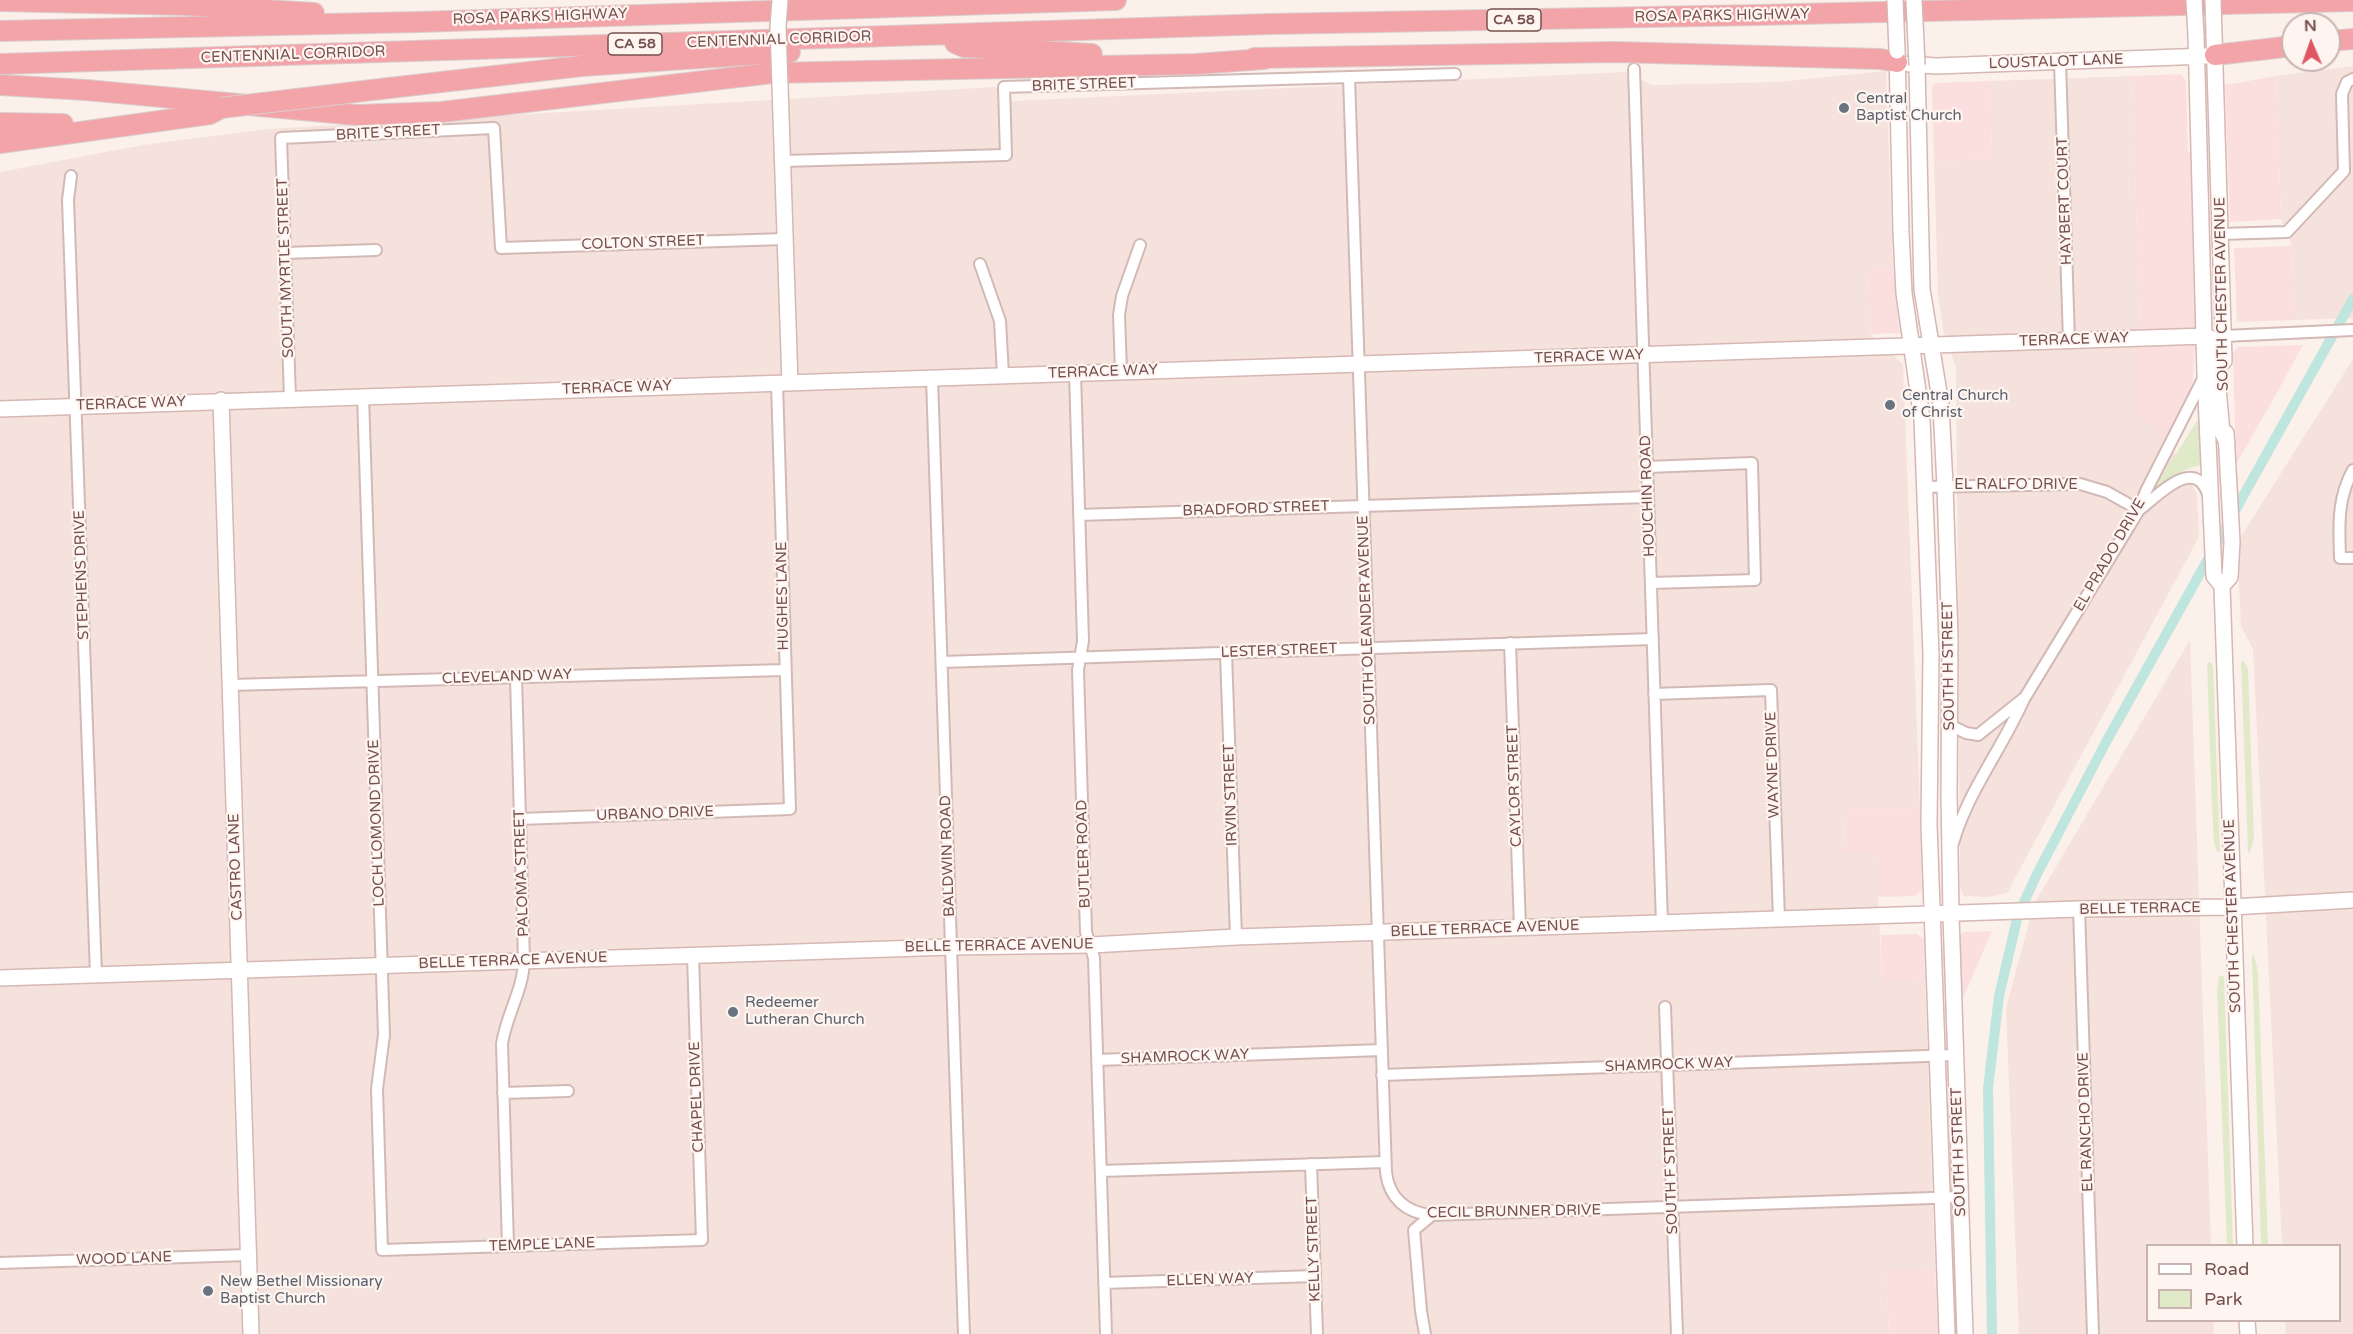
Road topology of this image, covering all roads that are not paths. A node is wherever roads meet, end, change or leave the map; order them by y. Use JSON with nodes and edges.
{"nodes":[{"id":1,"x":780,"y":0,"type":"edge"},
{"id":2,"x":1116,"y":0,"type":"edge"},
{"id":3,"x":1895,"y":0,"type":"edge"},
{"id":4,"x":1914,"y":0,"type":"edge"},
{"id":5,"x":2194,"y":0,"type":"edge"},
{"id":6,"x":2213,"y":0,"type":"edge"},
{"id":7,"x":0,"y":1,"type":"edge"},
{"id":8,"x":2353,"y":1,"type":"edge"},
{"id":9,"x":418,"y":22,"type":"junction"},
{"id":10,"x":1270,"y":24,"type":"junction"},
{"id":11,"x":0,"y":31,"type":"edge"},
{"id":12,"x":955,"y":44,"type":"junction"},
{"id":13,"x":2281,"y":46,"type":"edge"},
{"id":14,"x":2208,"y":49,"type":"junction"},
{"id":15,"x":1264,"y":58,"type":"junction"},
{"id":16,"x":1904,"y":59,"type":"junction"},
{"id":17,"x":2060,"y":62,"type":"junction"},
{"id":18,"x":0,"y":64,"type":"edge"},
{"id":19,"x":1634,"y":69,"type":"dead end"},
{"id":20,"x":1455,"y":74,"type":"dead end"},
{"id":21,"x":1349,"y":77,"type":"junction"},
{"id":22,"x":2353,"y":79,"type":"edge"},
{"id":23,"x":0,"y":85,"type":"edge"},
{"id":24,"x":132,"y":120,"type":"junction"},
{"id":25,"x":0,"y":123,"type":"edge"},
{"id":26,"x":281,"y":138,"type":"joint"},
{"id":27,"x":0,"y":143,"type":"edge"},
{"id":28,"x":2200,"y":144,"type":"junction"},
{"id":29,"x":783,"y":162,"type":"junction"},
{"id":30,"x":71,"y":176,"type":"dead end"},
{"id":31,"x":2221,"y":234,"type":"junction"},
{"id":32,"x":785,"y":238,"type":"junction"},
{"id":33,"x":2203,"y":238,"type":"junction"},
{"id":34,"x":1140,"y":245,"type":"dead end"},
{"id":35,"x":501,"y":248,"type":"joint"},
{"id":36,"x":376,"y":250,"type":"dead end"},
{"id":37,"x":285,"y":253,"type":"junction"},
{"id":38,"x":980,"y":264,"type":"dead end"},
{"id":39,"x":2349,"y":331,"type":"edge"},
{"id":40,"x":2206,"y":336,"type":"junction"},
{"id":41,"x":2224,"y":336,"type":"junction"},
{"id":42,"x":2070,"y":340,"type":"junction"},
{"id":43,"x":1932,"y":345,"type":"junction"},
{"id":44,"x":1912,"y":346,"type":"junction"},
{"id":45,"x":1643,"y":355,"type":"junction"},
{"id":46,"x":1359,"y":364,"type":"junction"},
{"id":47,"x":1121,"y":372,"type":"junction"},
{"id":48,"x":1075,"y":373,"type":"junction"},
{"id":49,"x":2205,"y":374,"type":"junction"},
{"id":50,"x":1003,"y":375,"type":"junction"},
{"id":51,"x":933,"y":378,"type":"junction"},
{"id":52,"x":784,"y":383,"type":"junction"},
{"id":53,"x":363,"y":396,"type":"junction"},
{"id":54,"x":290,"y":398,"type":"junction"},
{"id":55,"x":221,"y":400,"type":"junction"},
{"id":56,"x":76,"y":407,"type":"junction"},
{"id":57,"x":0,"y":409,"type":"edge"},
{"id":58,"x":2227,"y":443,"type":"junction"},
{"id":59,"x":1647,"y":467,"type":"junction"},
{"id":60,"x":2353,"y":470,"type":"edge"},
{"id":61,"x":1945,"y":486,"type":"junction"},
{"id":62,"x":1924,"y":487,"type":"junction"},
{"id":63,"x":1648,"y":497,"type":"junction"},
{"id":64,"x":1364,"y":506,"type":"junction"},
{"id":65,"x":2139,"y":510,"type":"junction"},
{"id":66,"x":2212,"y":511,"type":"junction"},
{"id":67,"x":1079,"y":515,"type":"junction"},
{"id":68,"x":2353,"y":558,"type":"edge"},
{"id":69,"x":1651,"y":583,"type":"junction"},
{"id":70,"x":2222,"y":586,"type":"junction"},
{"id":71,"x":1653,"y":639,"type":"junction"},
{"id":72,"x":1510,"y":644,"type":"junction"},
{"id":73,"x":1368,"y":648,"type":"junction"},
{"id":74,"x":1226,"y":653,"type":"junction"},
{"id":75,"x":1080,"y":658,"type":"junction"},
{"id":76,"x":942,"y":662,"type":"junction"},
{"id":77,"x":785,"y":670,"type":"junction"},
{"id":78,"x":516,"y":677,"type":"junction"},
{"id":79,"x":373,"y":681,"type":"junction"},
{"id":80,"x":230,"y":685,"type":"junction"},
{"id":81,"x":1654,"y":694,"type":"junction"},
{"id":82,"x":2024,"y":699,"type":"junction"},
{"id":83,"x":1950,"y":725,"type":"junction"},
{"id":84,"x":790,"y":809,"type":"joint"},
{"id":85,"x":520,"y":819,"type":"junction"},
{"id":86,"x":1950,"y":851,"type":"junction"},
{"id":87,"x":2353,"y":900,"type":"edge"},
{"id":88,"x":2232,"y":907,"type":"junction"},
{"id":89,"x":2079,"y":909,"type":"junction"},
{"id":90,"x":1998,"y":913,"type":"joint"},
{"id":91,"x":1932,"y":915,"type":"junction"},
{"id":92,"x":1951,"y":915,"type":"junction"},
{"id":93,"x":1779,"y":919,"type":"junction"},
{"id":94,"x":1662,"y":923,"type":"junction"},
{"id":95,"x":1520,"y":928,"type":"junction"},
{"id":96,"x":1378,"y":933,"type":"junction"},
{"id":97,"x":1236,"y":938,"type":"junction"},
{"id":98,"x":1091,"y":945,"type":"junction"},
{"id":99,"x":951,"y":947,"type":"junction"},
{"id":100,"x":693,"y":955,"type":"junction"},
{"id":101,"x":524,"y":961,"type":"junction"},
{"id":102,"x":382,"y":966,"type":"junction"},
{"id":103,"x":239,"y":970,"type":"junction"},
{"id":104,"x":96,"y":975,"type":"junction"},
{"id":105,"x":0,"y":978,"type":"edge"},
{"id":106,"x":1665,"y":1007,"type":"dead end"},
{"id":107,"x":1382,"y":1050,"type":"junction"},
{"id":108,"x":1955,"y":1055,"type":"junction"},
{"id":109,"x":1937,"y":1056,"type":"junction"},
{"id":110,"x":1097,"y":1060,"type":"junction"},
{"id":111,"x":1667,"y":1065,"type":"junction"},
{"id":112,"x":1382,"y":1075,"type":"junction"},
{"id":113,"x":568,"y":1091,"type":"dead end"},
{"id":114,"x":503,"y":1093,"type":"junction"},
{"id":115,"x":1385,"y":1162,"type":"junction"},
{"id":116,"x":1311,"y":1164,"type":"junction"},
{"id":117,"x":1101,"y":1172,"type":"junction"},
{"id":118,"x":1961,"y":1197,"type":"junction"},
{"id":119,"x":1942,"y":1198,"type":"junction"},
{"id":120,"x":1672,"y":1207,"type":"junction"},
{"id":121,"x":1432,"y":1215,"type":"junction"},
{"id":122,"x":702,"y":1240,"type":"joint"},
{"id":123,"x":2244,"y":1244,"type":"edge"},
{"id":124,"x":508,"y":1246,"type":"junction"},
{"id":125,"x":382,"y":1250,"type":"joint"},
{"id":126,"x":248,"y":1255,"type":"junction"},
{"id":127,"x":0,"y":1263,"type":"edge"},
{"id":128,"x":1315,"y":1276,"type":"junction"},
{"id":129,"x":1104,"y":1283,"type":"junction"},
{"id":130,"x":250,"y":1334,"type":"edge"},
{"id":131,"x":964,"y":1334,"type":"edge"},
{"id":132,"x":1106,"y":1334,"type":"edge"},
{"id":133,"x":1317,"y":1334,"type":"edge"},
{"id":134,"x":1425,"y":1334,"type":"edge"},
{"id":135,"x":1677,"y":1334,"type":"edge"},
{"id":136,"x":1947,"y":1334,"type":"edge"},
{"id":137,"x":1965,"y":1334,"type":"edge"},
{"id":138,"x":2093,"y":1334,"type":"edge"}],
"edges":[{"from":1,"to":29,"type":"street","name":"HUGHES LANE","bridge":true},
{"from":2,"to":9,"type":"highway","name":"ROSA PARKS HIGHWAY","number":"CA 58"},
{"from":3,"to":16,"type":"street","name":"SOUTH H STREET","bridge":true},
{"from":4,"to":16,"type":"street","name":"SOUTH H STREET","bridge":true},
{"from":5,"to":14,"type":"street","name":"SOUTH CHESTER AVENUE","bridge":true},
{"from":6,"to":14,"type":"street","name":"SOUTH CHESTER AVENUE","bridge":true},
{"from":7,"to":9,"type":"highway"},
{"from":8,"to":10,"type":"highway","name":"ROSA PARKS HIGHWAY","number":"CA 58"},
{"from":9,"to":11,"type":"highway","name":"ROSA PARKS HIGHWAY","number":"CA 58"},
{"from":10,"to":12,"type":"highway"},
{"from":10,"to":18,"type":"highway","name":"CENTENNIAL CORRIDOR","number":"CA 58"},
{"from":12,"to":15,"type":"highway"},
{"from":12,"to":24,"type":"highway","bridge":true},
{"from":13,"to":14,"type":"highway"},
{"from":14,"to":17,"type":"street","name":"LOUSTALOT LANE"},
{"from":14,"to":28,"type":"street","name":"SOUTH CHESTER AVENUE"},
{"from":14,"to":31,"type":"street","name":"SOUTH CHESTER AVENUE"},
{"from":15,"to":16,"type":"highway"},
{"from":15,"to":23,"type":"highway"},
{"from":16,"to":17,"type":"street","name":"LOUSTALOT LANE"},
{"from":16,"to":43,"type":"street","name":"SOUTH H STREET"},
{"from":16,"to":44,"type":"street","name":"SOUTH H STREET"},
{"from":17,"to":42,"type":"street","name":"HAYBERT COURT"},
{"from":19,"to":45,"type":"street","name":"HOUCHIN ROAD"},
{"from":20,"to":21,"type":"street","name":"BRITE STREET"},
{"from":21,"to":29,"type":"street","name":"BRITE STREET"},
{"from":21,"to":46,"type":"street","name":"SOUTH OLEANDER AVENUE"},
{"from":22,"to":31,"type":"street"},
{"from":24,"to":25,"type":"highway"},
{"from":24,"to":27,"type":"highway"},
{"from":26,"to":35,"type":"street","name":"BRITE STREET"},
{"from":26,"to":37,"type":"street","name":"SOUTH MYRTLE STREET"},
{"from":28,"to":31,"type":"street"},
{"from":28,"to":33,"type":"street","name":"SOUTH CHESTER AVENUE"},
{"from":29,"to":32,"type":"street","name":"HUGHES LANE"},
{"from":30,"to":56,"type":"street","name":"STEPHENS DRIVE"},
{"from":31,"to":41,"type":"street","name":"SOUTH CHESTER AVENUE"},
{"from":32,"to":35,"type":"street","name":"COLTON STREET"},
{"from":32,"to":52,"type":"street","name":"HUGHES LANE"},
{"from":33,"to":40,"type":"street","name":"SOUTH CHESTER AVENUE"},
{"from":33,"to":41,"type":"street"},
{"from":34,"to":47,"type":"street"},
{"from":36,"to":37,"type":"street"},
{"from":37,"to":54,"type":"street","name":"SOUTH MYRTLE STREET"},
{"from":38,"to":50,"type":"street"},
{"from":39,"to":41,"type":"street"},
{"from":40,"to":42,"type":"street","name":"TERRACE WAY"},
{"from":40,"to":49,"type":"street","name":"SOUTH CHESTER AVENUE"},
{"from":40,"to":58,"type":"street"},
{"from":41,"to":58,"type":"street","name":"SOUTH CHESTER AVENUE"},
{"from":42,"to":43,"type":"street","name":"TERRACE WAY"},
{"from":43,"to":44,"type":"street","name":"TERRACE WAY"},
{"from":43,"to":61,"type":"street","name":"SOUTH H STREET"},
{"from":44,"to":45,"type":"street","name":"TERRACE WAY"},
{"from":44,"to":62,"type":"street","name":"SOUTH H STREET"},
{"from":45,"to":46,"type":"street","name":"TERRACE WAY"},
{"from":45,"to":59,"type":"street","name":"HOUCHIN ROAD"},
{"from":46,"to":47,"type":"street","name":"TERRACE WAY"},
{"from":46,"to":64,"type":"street","name":"SOUTH OLEANDER AVENUE"},
{"from":47,"to":48,"type":"street","name":"TERRACE WAY"},
{"from":48,"to":50,"type":"street","name":"TERRACE WAY"},
{"from":48,"to":67,"type":"street","name":"BUTLER ROAD"},
{"from":49,"to":65,"type":"street","name":"EL PRADO DRIVE"},
{"from":49,"to":66,"type":"street","name":"SOUTH CHESTER AVENUE"},
{"from":50,"to":51,"type":"street","name":"TERRACE WAY"},
{"from":51,"to":52,"type":"street","name":"TERRACE WAY"},
{"from":51,"to":76,"type":"street","name":"BALDWIN ROAD"},
{"from":52,"to":53,"type":"street","name":"TERRACE WAY"},
{"from":52,"to":77,"type":"street","name":"HUGHES LANE"},
{"from":53,"to":54,"type":"street","name":"TERRACE WAY"},
{"from":53,"to":79,"type":"street","name":"LOCH LOMOND DRIVE"},
{"from":54,"to":55,"type":"street","name":"TERRACE WAY"},
{"from":55,"to":56,"type":"street","name":"TERRACE WAY"},
{"from":55,"to":80,"type":"street","name":"CASTRO LANE"},
{"from":56,"to":57,"type":"street","name":"TERRACE WAY"},
{"from":56,"to":104,"type":"street","name":"STEPHENS DRIVE"},
{"from":58,"to":70,"type":"street","name":"SOUTH CHESTER AVENUE"},
{"from":59,"to":63,"type":"street","name":"HOUCHIN ROAD"},
{"from":59,"to":69,"type":"street"},
{"from":60,"to":68,"type":"street"},
{"from":61,"to":62,"type":"street","name":"EL RALFO DRIVE"},
{"from":61,"to":65,"type":"street","name":"EL RALFO DRIVE"},
{"from":61,"to":83,"type":"street","name":"SOUTH H STREET"},
{"from":62,"to":91,"type":"street","name":"SOUTH H STREET"},
{"from":63,"to":64,"type":"street","name":"BRADFORD STREET"},
{"from":63,"to":69,"type":"street","name":"HOUCHIN ROAD"},
{"from":64,"to":67,"type":"street","name":"BRADFORD STREET"},
{"from":64,"to":73,"type":"street","name":"SOUTH OLEANDER AVENUE"},
{"from":65,"to":66,"type":"street"},
{"from":65,"to":82,"type":"street","name":"EL PRADO DRIVE"},
{"from":66,"to":70,"type":"street","name":"SOUTH CHESTER AVENUE"},
{"from":67,"to":75,"type":"street","name":"BUTLER ROAD"},
{"from":69,"to":71,"type":"street","name":"HOUCHIN ROAD"},
{"from":70,"to":88,"type":"street","name":"SOUTH CHESTER AVENUE"},
{"from":71,"to":72,"type":"street","name":"LESTER STREET"},
{"from":71,"to":81,"type":"street","name":"HOUCHIN ROAD"},
{"from":72,"to":73,"type":"street","name":"LESTER STREET"},
{"from":72,"to":95,"type":"street","name":"CAYLOR STREET"},
{"from":73,"to":74,"type":"street","name":"LESTER STREET"},
{"from":73,"to":96,"type":"street","name":"SOUTH OLEANDER AVENUE"},
{"from":74,"to":75,"type":"street","name":"LESTER STREET"},
{"from":74,"to":97,"type":"street","name":"IRVIN STREET"},
{"from":75,"to":76,"type":"street","name":"LESTER STREET"},
{"from":75,"to":98,"type":"street","name":"BUTLER ROAD"},
{"from":76,"to":99,"type":"street","name":"BALDWIN ROAD"},
{"from":77,"to":78,"type":"street","name":"CLEVELAND WAY"},
{"from":77,"to":84,"type":"street","name":"HUGHES LANE"},
{"from":78,"to":79,"type":"street","name":"CLEVELAND WAY"},
{"from":78,"to":85,"type":"street","name":"PALOMA STREET"},
{"from":79,"to":80,"type":"street","name":"CLEVELAND WAY"},
{"from":79,"to":102,"type":"street","name":"LOCH LOMOND DRIVE"},
{"from":80,"to":103,"type":"street","name":"CASTRO LANE"},
{"from":81,"to":93,"type":"street","name":"WAYNE DRIVE"},
{"from":81,"to":94,"type":"street","name":"HOUCHIN ROAD"},
{"from":82,"to":83,"type":"street","name":"EL PRADO DRIVE"},
{"from":82,"to":86,"type":"street","name":"EL PRADO DRIVE"},
{"from":83,"to":86,"type":"street","name":"SOUTH H STREET"},
{"from":84,"to":85,"type":"street","name":"URBANO DRIVE"},
{"from":85,"to":101,"type":"street","name":"PALOMA STREET"},
{"from":86,"to":92,"type":"street","name":"SOUTH H STREET"},
{"from":87,"to":88,"type":"street","name":"BELLE TERRACE"},
{"from":88,"to":89,"type":"street","name":"BELLE TERRACE"},
{"from":88,"to":123,"type":"street","name":"SOUTH CHESTER AVENUE"},
{"from":89,"to":90,"type":"street","name":"BELLE TERRACE"},
{"from":89,"to":138,"type":"street","name":"EL RANCHO DRIVE"},
{"from":90,"to":92,"type":"street","name":"BELLE TERRACE AVENUE"},
{"from":91,"to":92,"type":"street","name":"BELLE TERRACE AVENUE"},
{"from":91,"to":93,"type":"street","name":"BELLE TERRACE AVENUE"},
{"from":91,"to":109,"type":"street","name":"SOUTH H STREET"},
{"from":92,"to":108,"type":"street","name":"SOUTH H STREET"},
{"from":93,"to":94,"type":"street","name":"BELLE TERRACE AVENUE"},
{"from":94,"to":95,"type":"street","name":"BELLE TERRACE AVENUE"},
{"from":95,"to":96,"type":"street","name":"BELLE TERRACE AVENUE"},
{"from":96,"to":97,"type":"street","name":"BELLE TERRACE AVENUE"},
{"from":96,"to":107,"type":"street","name":"SOUTH OLEANDER AVENUE"},
{"from":97,"to":98,"type":"street","name":"BELLE TERRACE AVENUE"},
{"from":98,"to":99,"type":"street","name":"BELLE TERRACE AVENUE"},
{"from":98,"to":110,"type":"street","name":"BUTLER ROAD"},
{"from":99,"to":100,"type":"street","name":"BELLE TERRACE AVENUE"},
{"from":99,"to":131,"type":"street","name":"BALDWIN ROAD"},
{"from":100,"to":101,"type":"street","name":"BELLE TERRACE AVENUE"},
{"from":100,"to":122,"type":"street","name":"CHAPEL DRIVE"},
{"from":101,"to":102,"type":"street","name":"BELLE TERRACE AVENUE"},
{"from":101,"to":114,"type":"street","name":"PALOMA STREET"},
{"from":102,"to":103,"type":"street","name":"BELLE TERRACE AVENUE"},
{"from":102,"to":125,"type":"street","name":"LOCH LOMOND DRIVE"},
{"from":103,"to":104,"type":"street","name":"BELLE TERRACE AVENUE"},
{"from":103,"to":126,"type":"street","name":"CASTRO LANE"},
{"from":104,"to":105,"type":"street","name":"BELLE TERRACE AVENUE"},
{"from":106,"to":111,"type":"street","name":"SOUTH F STREET"},
{"from":107,"to":110,"type":"street","name":"SHAMROCK WAY"},
{"from":107,"to":112,"type":"street","name":"SOUTH OLEANDER AVENUE"},
{"from":108,"to":109,"type":"street","name":"SHAMROCK WAY"},
{"from":108,"to":118,"type":"street","name":"SOUTH H STREET"},
{"from":109,"to":111,"type":"street","name":"SHAMROCK WAY"},
{"from":109,"to":119,"type":"street","name":"SOUTH H STREET"},
{"from":110,"to":117,"type":"street","name":"BUTLER ROAD"},
{"from":111,"to":112,"type":"street","name":"SHAMROCK WAY"},
{"from":111,"to":120,"type":"street","name":"SOUTH F STREET"},
{"from":112,"to":115,"type":"street","name":"SOUTH OLEANDER AVENUE"},
{"from":113,"to":114,"type":"street"},
{"from":114,"to":124,"type":"street","name":"PALOMA STREET"},
{"from":115,"to":116,"type":"street"},
{"from":115,"to":121,"type":"street","name":"CECIL BRUNNER DRIVE"},
{"from":116,"to":117,"type":"street"},
{"from":116,"to":128,"type":"street","name":"KELLY STREET"},
{"from":117,"to":129,"type":"street","name":"BUTLER ROAD"},
{"from":118,"to":119,"type":"street","name":"CECIL BRUNNER DRIVE"},
{"from":118,"to":137,"type":"street","name":"SOUTH H STREET"},
{"from":119,"to":120,"type":"street","name":"CECIL BRUNNER DRIVE"},
{"from":119,"to":136,"type":"street","name":"SOUTH H STREET"},
{"from":120,"to":121,"type":"street","name":"CECIL BRUNNER DRIVE"},
{"from":120,"to":135,"type":"street","name":"SOUTH F STREET"},
{"from":121,"to":134,"type":"street"},
{"from":122,"to":124,"type":"street","name":"TEMPLE LANE"},
{"from":124,"to":125,"type":"street","name":"TEMPLE LANE"},
{"from":126,"to":127,"type":"street","name":"WOOD LANE"},
{"from":126,"to":130,"type":"street","name":"CASTRO LANE"},
{"from":128,"to":129,"type":"street","name":"ELLEN WAY"},
{"from":128,"to":133,"type":"street","name":"KELLY STREET"},
{"from":129,"to":132,"type":"street","name":"BUTLER ROAD"}]}
